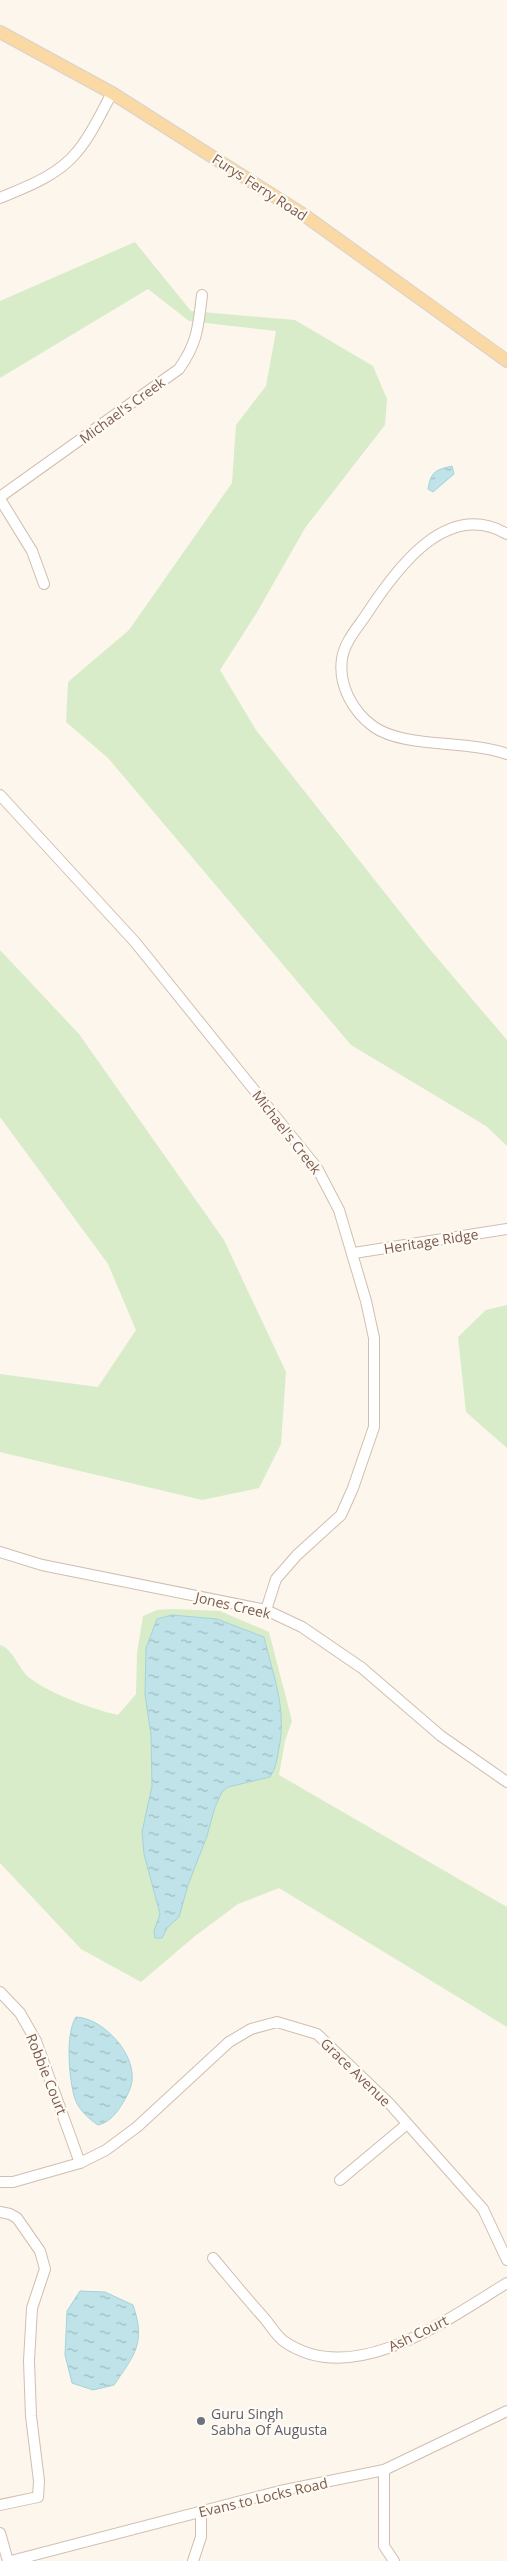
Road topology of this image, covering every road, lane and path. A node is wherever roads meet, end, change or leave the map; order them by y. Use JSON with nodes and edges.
{"nodes":[{"id":1,"x":0,"y":32,"type":"edge"},
{"id":2,"x":112,"y":93,"type":"junction"},
{"id":3,"x":0,"y":198,"type":"edge"},
{"id":4,"x":202,"y":295,"type":"dead end"},
{"id":5,"x":507,"y":362,"type":"edge"},
{"id":6,"x":0,"y":498,"type":"edge"},
{"id":7,"x":507,"y":534,"type":"edge"},
{"id":8,"x":44,"y":584,"type":"dead end"},
{"id":9,"x":507,"y":754,"type":"edge"},
{"id":10,"x":0,"y":794,"type":"edge"},
{"id":11,"x":507,"y":1229,"type":"edge"},
{"id":12,"x":354,"y":1253,"type":"junction"},
{"id":13,"x":0,"y":1552,"type":"edge"},
{"id":14,"x":266,"y":1610,"type":"junction"},
{"id":15,"x":507,"y":1782,"type":"edge"},
{"id":16,"x":0,"y":1992,"type":"edge"},
{"id":17,"x":407,"y":2124,"type":"junction"},
{"id":18,"x":80,"y":2163,"type":"junction"},
{"id":19,"x":340,"y":2180,"type":"dead end"},
{"id":20,"x":0,"y":2182,"type":"edge"},
{"id":21,"x":0,"y":2212,"type":"edge"},
{"id":22,"x":213,"y":2258,"type":"dead end"},
{"id":23,"x":507,"y":2260,"type":"edge"},
{"id":24,"x":507,"y":2283,"type":"edge"},
{"id":25,"x":507,"y":2411,"type":"edge"},
{"id":26,"x":384,"y":2470,"type":"junction"},
{"id":27,"x":0,"y":2505,"type":"edge"},
{"id":28,"x":201,"y":2511,"type":"junction"},
{"id":29,"x":0,"y":2533,"type":"edge"},
{"id":30,"x":10,"y":2561,"type":"edge"},
{"id":31,"x":193,"y":2561,"type":"edge"},
{"id":32,"x":394,"y":2561,"type":"edge"}],
"edges":[{"from":1,"to":2,"type":"main road","name":"Furys Ferry Road"},
{"from":2,"to":3,"type":"street"},
{"from":2,"to":5,"type":"main road","name":"Furys Ferry Road"},
{"from":4,"to":6,"type":"street","name":"Michael's Creek"},
{"from":6,"to":8,"type":"street"},
{"from":7,"to":9,"type":"street"},
{"from":10,"to":12,"type":"street","name":"Michael's Creek"},
{"from":11,"to":12,"type":"street","name":"Heritage Ridge"},
{"from":12,"to":14,"type":"street","name":"Michael's Creek"},
{"from":13,"to":14,"type":"street","name":"Jones Creek"},
{"from":14,"to":15,"type":"street","name":"Jones Creek"},
{"from":16,"to":18,"type":"street","name":"Robbie Court"},
{"from":17,"to":18,"type":"street","name":"Grace Avenue"},
{"from":17,"to":19,"type":"street"},
{"from":17,"to":23,"type":"street","name":"Grace Avenue"},
{"from":18,"to":20,"type":"street","name":"Grace Avenue"},
{"from":21,"to":27,"type":"street"},
{"from":22,"to":24,"type":"street","name":"Ash Court"},
{"from":25,"to":26,"type":"street","name":"Evans to Locks Road"},
{"from":26,"to":28,"type":"street","name":"Evans to Locks Road"},
{"from":26,"to":32,"type":"street"},
{"from":28,"to":30,"type":"street","name":"Evans to Locks Road"},
{"from":28,"to":31,"type":"street"},
{"from":29,"to":30,"type":"street"}]}
